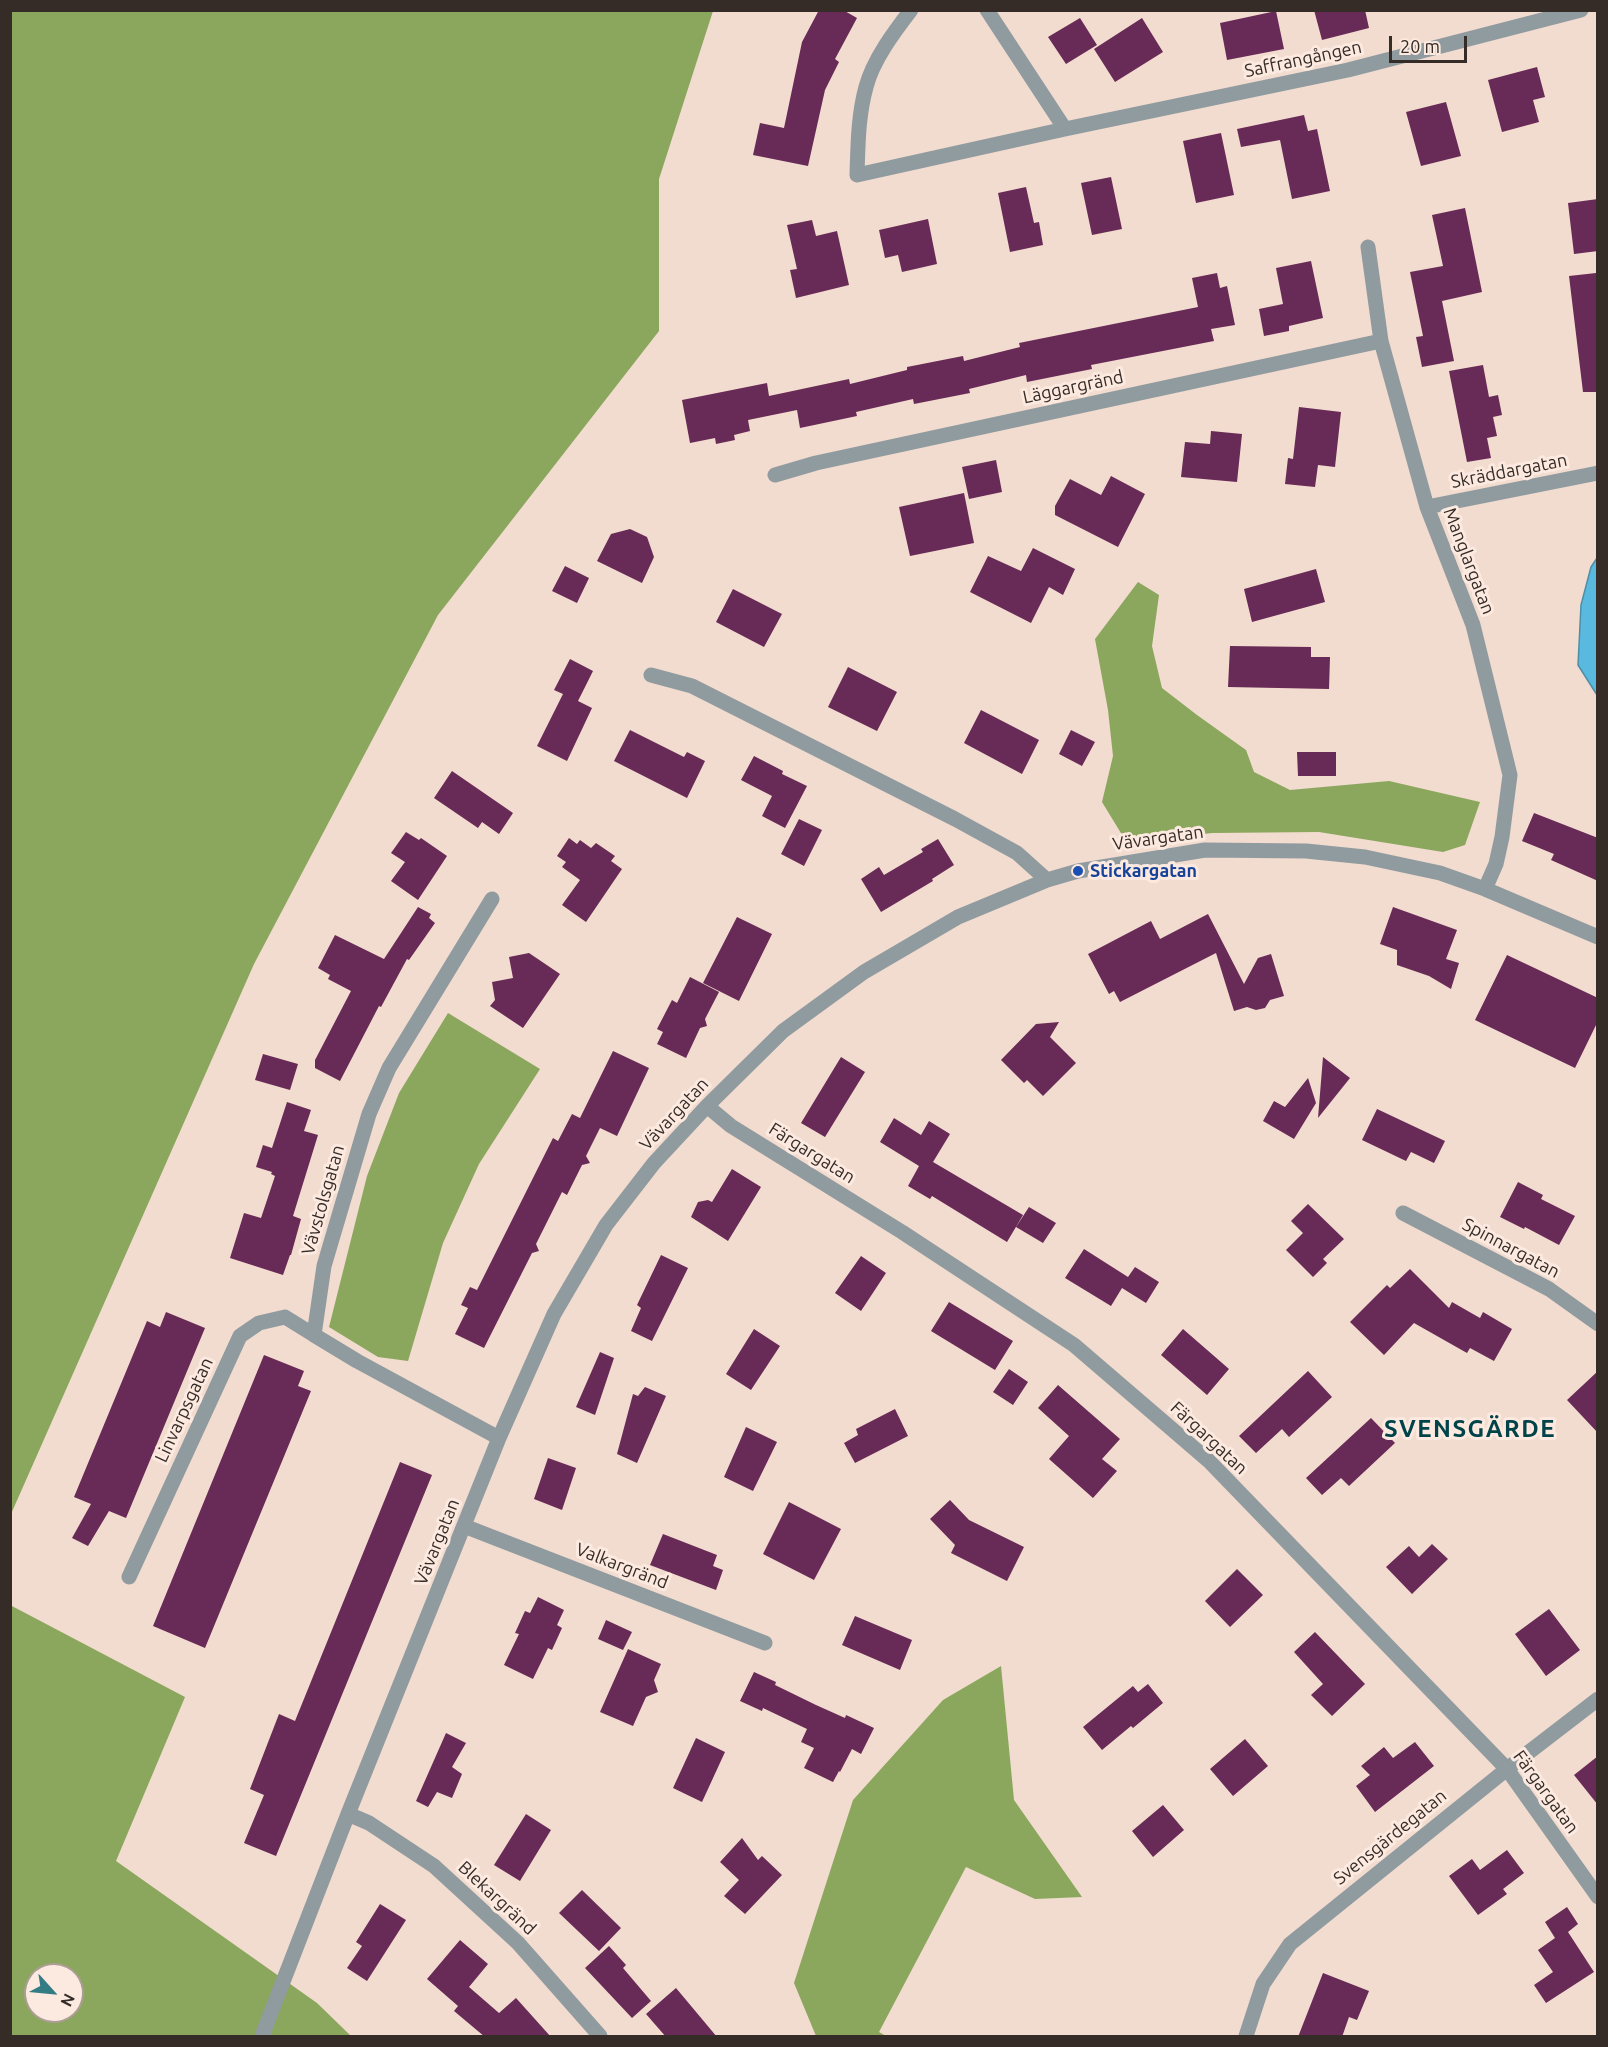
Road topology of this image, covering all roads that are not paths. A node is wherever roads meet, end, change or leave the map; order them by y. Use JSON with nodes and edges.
{"nodes":[{"id":1,"x":911,"y":10,"type":"edge"},
{"id":2,"x":987,"y":10,"type":"edge"},
{"id":3,"x":1581,"y":10,"type":"edge"},
{"id":4,"x":1065,"y":129,"type":"junction"},
{"id":5,"x":1368,"y":247,"type":"dead end"},
{"id":6,"x":1381,"y":341,"type":"junction"},
{"id":7,"x":1598,"y":473,"type":"edge"},
{"id":8,"x":775,"y":475,"type":"dead end"},
{"id":9,"x":1427,"y":507,"type":"junction"},
{"id":10,"x":651,"y":675,"type":"dead end"},
{"id":11,"x":1047,"y":880,"type":"junction"},
{"id":12,"x":1485,"y":889,"type":"junction"},
{"id":13,"x":492,"y":899,"type":"dead end"},
{"id":14,"x":1598,"y":937,"type":"edge"},
{"id":15,"x":707,"y":1106,"type":"junction"},
{"id":16,"x":1403,"y":1213,"type":"dead end"},
{"id":17,"x":1598,"y":1324,"type":"edge"},
{"id":18,"x":314,"y":1335,"type":"junction"},
{"id":19,"x":499,"y":1438,"type":"junction"},
{"id":20,"x":464,"y":1526,"type":"junction"},
{"id":21,"x":129,"y":1578,"type":"dead end"},
{"id":22,"x":765,"y":1643,"type":"dead end"},
{"id":23,"x":1598,"y":1700,"type":"edge"},
{"id":24,"x":1507,"y":1769,"type":"junction"},
{"id":25,"x":348,"y":1814,"type":"junction"},
{"id":26,"x":1598,"y":1897,"type":"edge"},
{"id":27,"x":262,"y":2037,"type":"edge"},
{"id":28,"x":600,"y":2037,"type":"edge"},
{"id":29,"x":1246,"y":2037,"type":"edge"}],
"edges":[{"from":1,"to":4,"type":"street","name":"Saffrangången"},
{"from":2,"to":4,"type":"street"},
{"from":3,"to":4,"type":"street","name":"Saffrangången"},
{"from":5,"to":6,"type":"street","name":"Manglargatan"},
{"from":6,"to":8,"type":"street","name":"Läggargränd"},
{"from":6,"to":9,"type":"street","name":"Manglargatan"},
{"from":7,"to":9,"type":"street","name":"Skräddargatan"},
{"from":9,"to":12,"type":"street","name":"Manglargatan"},
{"from":10,"to":11,"type":"street"},
{"from":11,"to":12,"type":"street","name":"Vävargatan"},
{"from":11,"to":15,"type":"street","name":"Vävargatan"},
{"from":12,"to":14,"type":"street","name":"Vävargatan"},
{"from":13,"to":18,"type":"street","name":"Vävstolsgatan"},
{"from":15,"to":19,"type":"street","name":"Vävargatan"},
{"from":15,"to":24,"type":"street","name":"Färgargatan"},
{"from":16,"to":17,"type":"street","name":"Spinnargatan"},
{"from":18,"to":19,"type":"street"},
{"from":18,"to":21,"type":"street","name":"Linvarpsgatan"},
{"from":19,"to":20,"type":"street","name":"Vävargatan"},
{"from":20,"to":22,"type":"street","name":"Valkargränd"},
{"from":20,"to":25,"type":"street","name":"Vävargatan"},
{"from":23,"to":24,"type":"street","name":"Svensgärdegatan"},
{"from":24,"to":26,"type":"street","name":"Färgargatan"},
{"from":24,"to":29,"type":"street","name":"Svensgärdegatan"},
{"from":25,"to":27,"type":"street","name":"Vävargatan"},
{"from":25,"to":28,"type":"street","name":"Blekargränd"}]}
